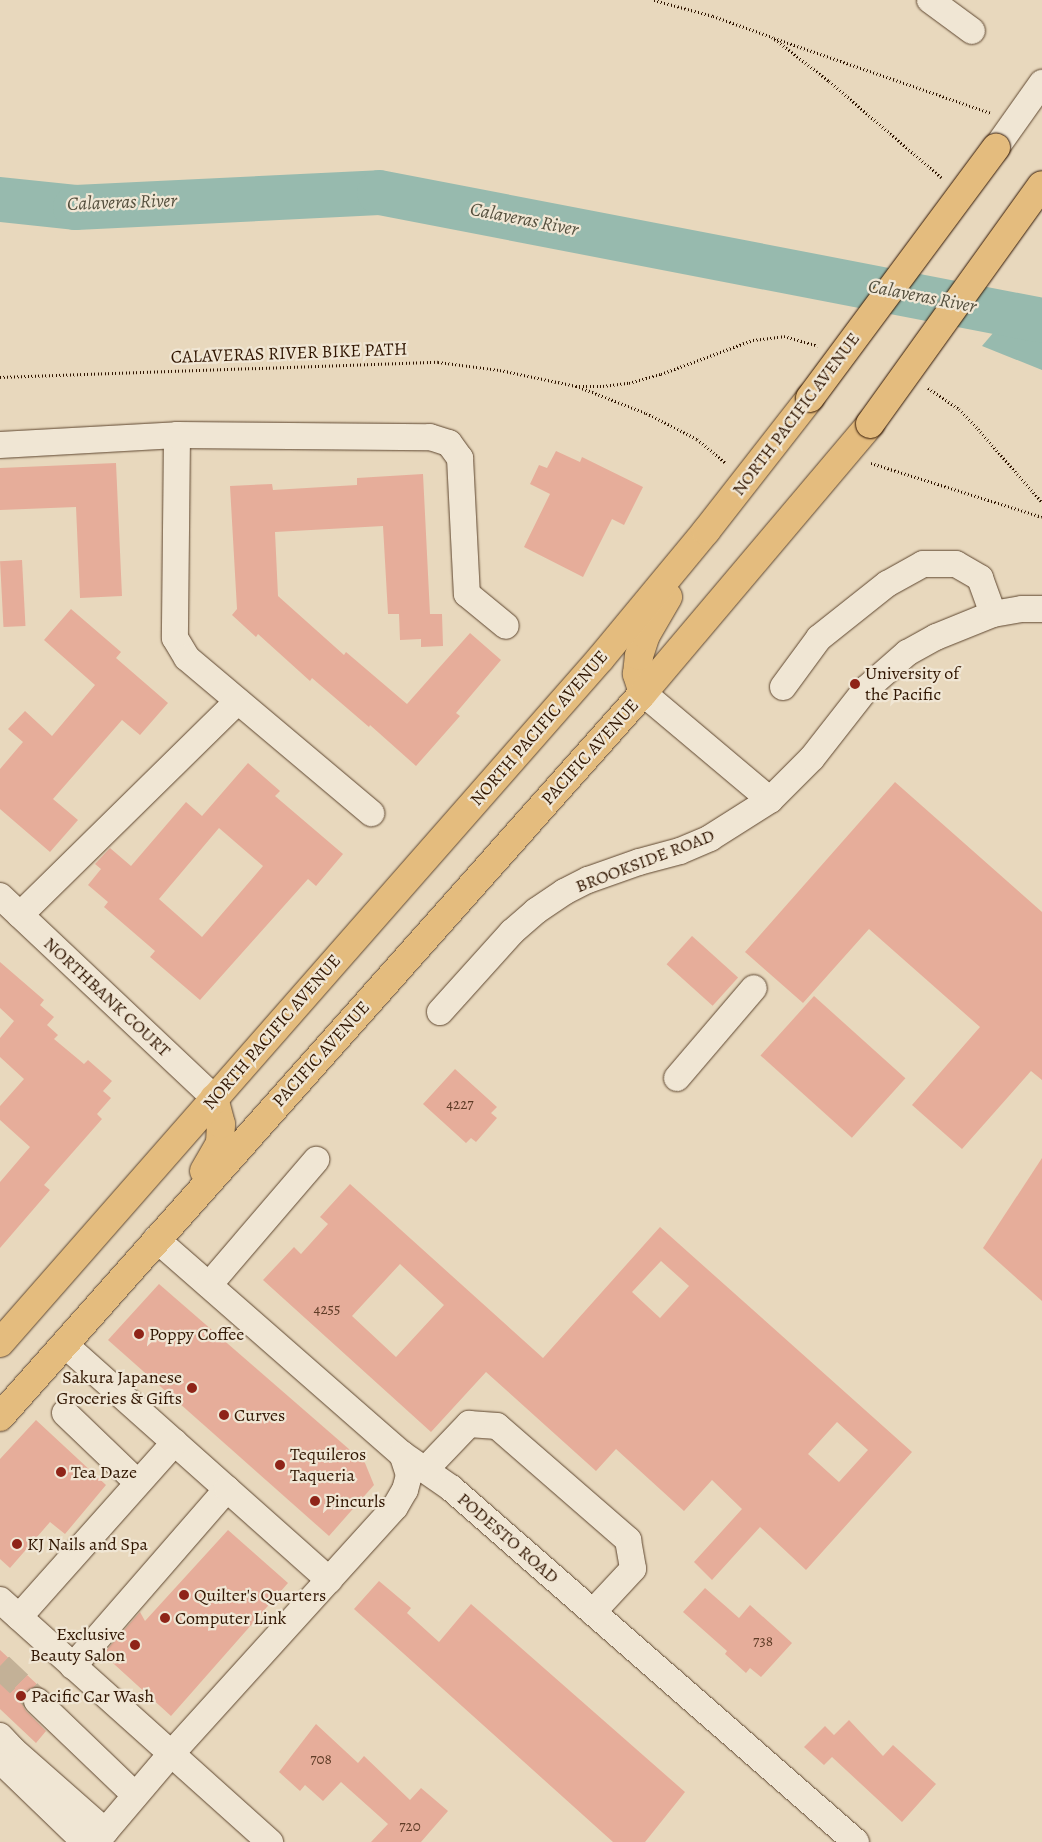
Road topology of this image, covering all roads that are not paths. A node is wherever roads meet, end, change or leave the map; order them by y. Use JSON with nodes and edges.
{"nodes":[{"id":1,"x":930,"y":0,"type":"edge"},
{"id":2,"x":972,"y":31,"type":"dead end"},
{"id":3,"x":1042,"y":82,"type":"edge"},
{"id":4,"x":996,"y":148,"type":"joint"},
{"id":5,"x":1042,"y":185,"type":"edge"},
{"id":6,"x":177,"y":435,"type":"junction"},
{"id":7,"x":0,"y":445,"type":"edge"},
{"id":8,"x":712,"y":523,"type":"junction"},
{"id":9,"x":1042,"y":609,"type":"edge"},
{"id":10,"x":993,"y":614,"type":"junction"},
{"id":11,"x":506,"y":626,"type":"dead end"},
{"id":12,"x":783,"y":687,"type":"dead end"},
{"id":13,"x":642,"y":693,"type":"junction"},
{"id":14,"x":238,"y":701,"type":"junction"},
{"id":15,"x":770,"y":800,"type":"junction"},
{"id":16,"x":371,"y":813,"type":"dead end"},
{"id":17,"x":0,"y":896,"type":"edge"},
{"id":18,"x":20,"y":915,"type":"junction"},
{"id":19,"x":754,"y":988,"type":"dead end"},
{"id":20,"x":440,"y":1012,"type":"dead end"},
{"id":21,"x":677,"y":1078,"type":"dead end"},
{"id":22,"x":214,"y":1098,"type":"junction"},
{"id":23,"x":316,"y":1160,"type":"dead end"},
{"id":24,"x":156,"y":1239,"type":"junction"},
{"id":25,"x":209,"y":1285,"type":"junction"},
{"id":26,"x":0,"y":1343,"type":"edge"},
{"id":27,"x":64,"y":1344,"type":"junction"},
{"id":28,"x":65,"y":1412,"type":"dead end"},
{"id":29,"x":0,"y":1417,"type":"edge"},
{"id":30,"x":175,"y":1442,"type":"junction"},
{"id":31,"x":402,"y":1454,"type":"junction"},
{"id":32,"x":425,"y":1470,"type":"junction"},
{"id":33,"x":138,"y":1483,"type":"junction"},
{"id":34,"x":227,"y":1489,"type":"junction"},
{"id":35,"x":329,"y":1580,"type":"junction"},
{"id":36,"x":9,"y":1608,"type":"edge"},
{"id":37,"x":594,"y":1612,"type":"junction"},
{"id":38,"x":73,"y":1666,"type":"junction"},
{"id":39,"x":37,"y":1701,"type":"tunnel mouth"},
{"id":40,"x":0,"y":1736,"type":"edge"},
{"id":41,"x":171,"y":1754,"type":"junction"},
{"id":42,"x":0,"y":1761,"type":"edge"},
{"id":43,"x":135,"y":1795,"type":"junction"},
{"id":44,"x":95,"y":1838,"type":"edge"},
{"id":45,"x":266,"y":1841,"type":"edge"},
{"id":46,"x":856,"y":1842,"type":"edge"}],
"edges":[{"from":1,"to":2,"type":"street"},
{"from":3,"to":4,"type":"street","name":"NORTH PACIFIC AVENUE"},
{"from":4,"to":8,"type":"main road","name":"NORTH PACIFIC AVENUE","bridge":true},
{"from":5,"to":13,"type":"main road","bridge":true},
{"from":6,"to":7,"type":"street"},
{"from":6,"to":11,"type":"street"},
{"from":6,"to":14,"type":"street"},
{"from":8,"to":13,"type":"main road"},
{"from":8,"to":22,"type":"main road","name":"NORTH PACIFIC AVENUE"},
{"from":9,"to":10,"type":"street","name":"BROOKSIDE ROAD"},
{"from":10,"to":12,"type":"street"},
{"from":10,"to":15,"type":"street","name":"BROOKSIDE ROAD"},
{"from":13,"to":15,"type":"street"},
{"from":13,"to":24,"type":"main road","name":"PACIFIC AVENUE"},
{"from":14,"to":16,"type":"street"},
{"from":14,"to":18,"type":"street"},
{"from":15,"to":20,"type":"street","name":"BROOKSIDE ROAD"},
{"from":17,"to":18,"type":"street","name":"NORTHBANK COURT"},
{"from":18,"to":22,"type":"street","name":"NORTHBANK COURT"},
{"from":19,"to":21,"type":"street"},
{"from":22,"to":24,"type":"main road"},
{"from":22,"to":26,"type":"main road","name":"NORTH PACIFIC AVENUE"},
{"from":23,"to":25,"type":"street"},
{"from":24,"to":25,"type":"street","name":"PODESTO ROAD"},
{"from":24,"to":27,"type":"main road","name":"PACIFIC AVENUE"},
{"from":25,"to":31,"type":"street","name":"PODESTO ROAD"},
{"from":27,"to":29,"type":"main road","name":"PACIFIC AVENUE"},
{"from":27,"to":30,"type":"street"},
{"from":28,"to":33,"type":"street"},
{"from":30,"to":33,"type":"street"},
{"from":30,"to":34,"type":"street"},
{"from":31,"to":32,"type":"street","name":"PODESTO ROAD"},
{"from":31,"to":35,"type":"street"},
{"from":32,"to":37,"type":"street","name":"PODESTO ROAD"},
{"from":32,"to":37,"type":"street"},
{"from":33,"to":36,"type":"street"},
{"from":34,"to":35,"type":"street"},
{"from":34,"to":38,"type":"street"},
{"from":35,"to":41,"type":"street"},
{"from":36,"to":38,"type":"street"},
{"from":37,"to":46,"type":"street","name":"PODESTO ROAD"},
{"from":38,"to":41,"type":"street"},
{"from":39,"to":43,"type":"street"},
{"from":40,"to":44,"type":"street"},
{"from":41,"to":43,"type":"street"},
{"from":41,"to":45,"type":"street"},
{"from":42,"to":44,"type":"street"},
{"from":43,"to":44,"type":"street"}]}
